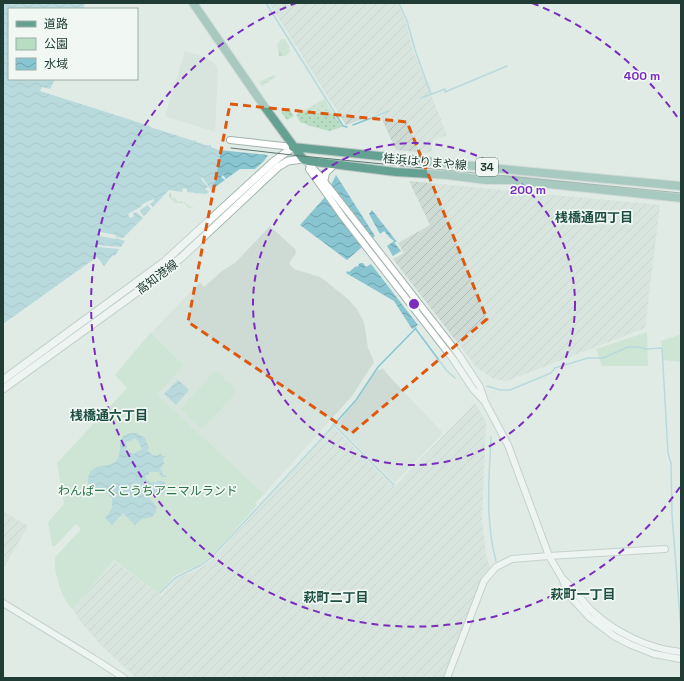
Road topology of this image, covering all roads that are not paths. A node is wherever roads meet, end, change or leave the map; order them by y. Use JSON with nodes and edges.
{"nodes":[{"id":1,"x":194,"y":3,"type":"edge"},
{"id":2,"x":230,"y":140,"type":"dead end"},
{"id":3,"x":294,"y":147,"type":"junction"},
{"id":4,"x":303,"y":159,"type":"junction"},
{"id":5,"x":334,"y":165,"type":"junction"},
{"id":6,"x":324,"y":182,"type":"junction"},
{"id":7,"x":681,"y":186,"type":"edge"},
{"id":8,"x":329,"y":192,"type":"junction"},
{"id":9,"x":681,"y":198,"type":"edge"},
{"id":10,"x":3,"y":380,"type":"edge"},
{"id":11,"x":3,"y":389,"type":"edge"},
{"id":12,"x":485,"y":402,"type":"junction"},
{"id":13,"x":665,"y":548,"type":"dead end"},
{"id":14,"x":549,"y":556,"type":"junction"},
{"id":15,"x":562,"y":578,"type":"junction"},
{"id":16,"x":3,"y":603,"type":"edge"},
{"id":17,"x":681,"y":652,"type":"edge"},
{"id":18,"x":681,"y":659,"type":"edge"},
{"id":19,"x":124,"y":678,"type":"edge"},
{"id":20,"x":447,"y":678,"type":"edge"}],
"edges":[{"from":1,"to":3,"type":"main road"},
{"from":2,"to":3,"type":"street"},
{"from":3,"to":4,"type":"main road"},
{"from":3,"to":7,"type":"main road","name":"桂浜はりまや線","number":"34"},
{"from":3,"to":10,"type":"main road","name":"高知港線"},
{"from":4,"to":5,"type":"main road","name":"桂浜はりまや線","number":"34"},
{"from":4,"to":6,"type":"street"},
{"from":4,"to":8,"type":"street"},
{"from":4,"to":11,"type":"main road","name":"高知港線"},
{"from":5,"to":6,"type":"street"},
{"from":5,"to":9,"type":"main road","name":"桂浜はりまや線","number":"34"},
{"from":6,"to":8,"type":"street"},
{"from":8,"to":12,"type":"street"},
{"from":8,"to":12,"type":"street"},
{"from":12,"to":14,"type":"street"},
{"from":13,"to":14,"type":"street"},
{"from":14,"to":15,"type":"street"},
{"from":14,"to":20,"type":"street"},
{"from":15,"to":17,"type":"street"},
{"from":15,"to":18,"type":"street"},
{"from":16,"to":19,"type":"street"}]}
